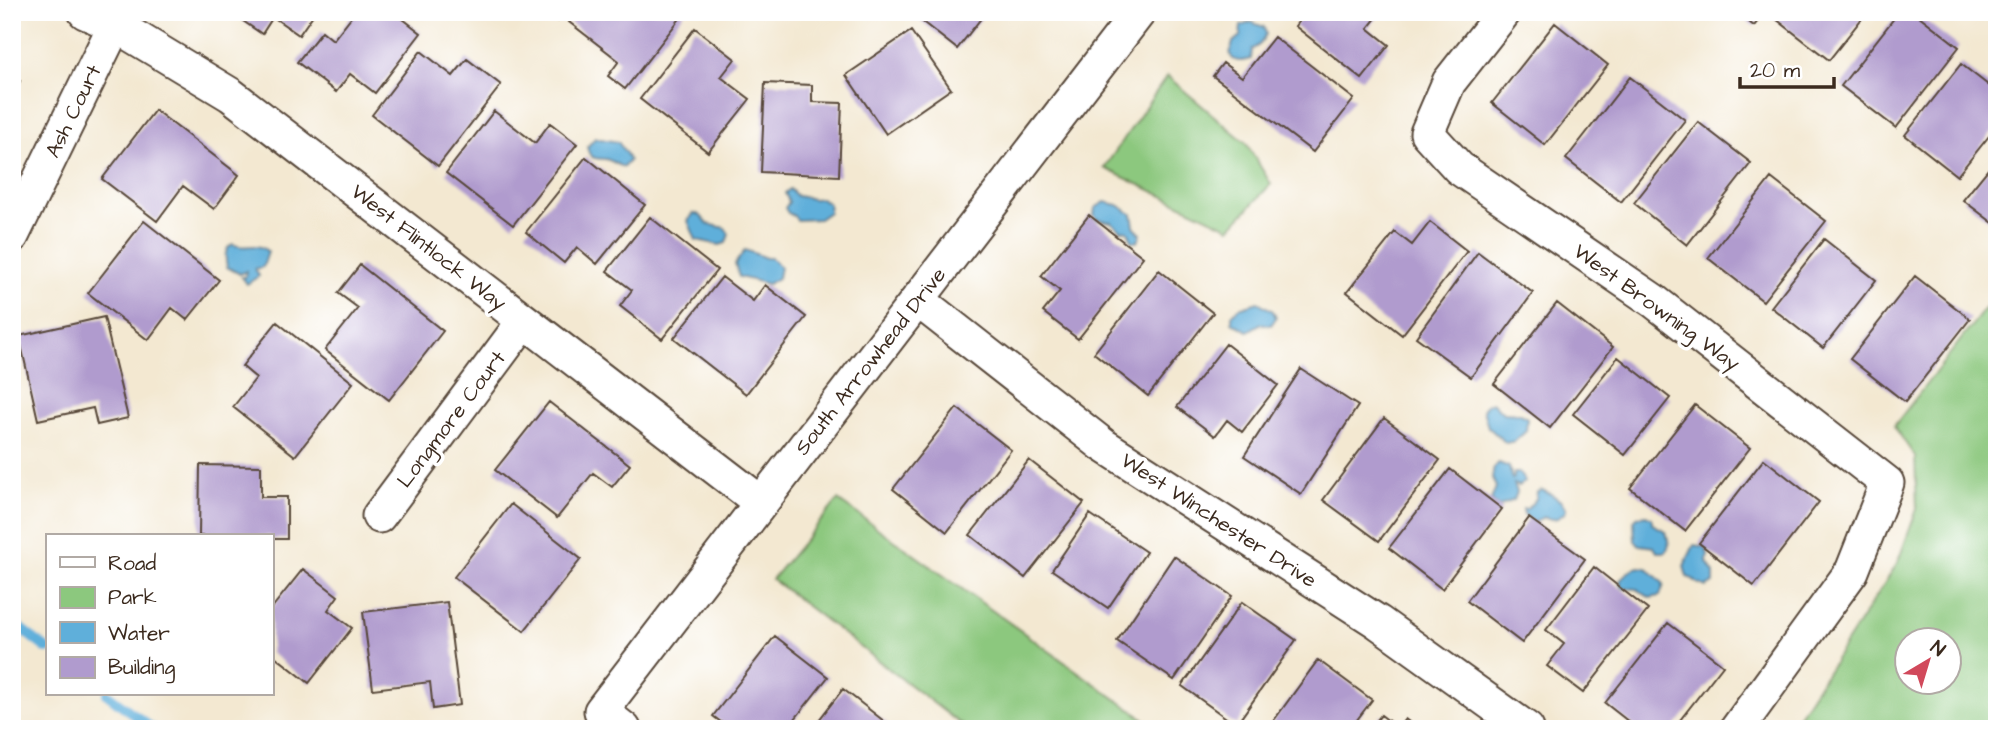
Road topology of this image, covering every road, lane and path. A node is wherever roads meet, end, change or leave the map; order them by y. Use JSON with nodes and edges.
{"nodes":[{"id":1,"x":1139,"y":12,"type":"edge"},
{"id":2,"x":1504,"y":12,"type":"edge"},
{"id":3,"x":100,"y":19,"type":"edge"},
{"id":4,"x":12,"y":236,"type":"edge"},
{"id":5,"x":918,"y":300,"type":"junction"},
{"id":6,"x":524,"y":321,"type":"junction"},
{"id":7,"x":760,"y":502,"type":"junction"},
{"id":8,"x":379,"y":516,"type":"dead end"},
{"id":9,"x":613,"y":720,"type":"edge"},
{"id":10,"x":1527,"y":729,"type":"edge"},
{"id":11,"x":1737,"y":729,"type":"edge"}],
"edges":[{"from":1,"to":5,"type":"street","name":"South Arrowhead Drive"},
{"from":2,"to":11,"type":"street","name":"West Browning Way"},
{"from":3,"to":4,"type":"street","name":"Ash Court"},
{"from":3,"to":6,"type":"street","name":"West Flintlock Way"},
{"from":5,"to":7,"type":"street","name":"South Arrowhead Drive"},
{"from":5,"to":10,"type":"street","name":"West Winchester Drive"},
{"from":6,"to":7,"type":"street","name":"West Flintlock Way"},
{"from":6,"to":8,"type":"street","name":"Longmore Court"},
{"from":7,"to":9,"type":"street","name":"South Arrowhead Drive"}]}
